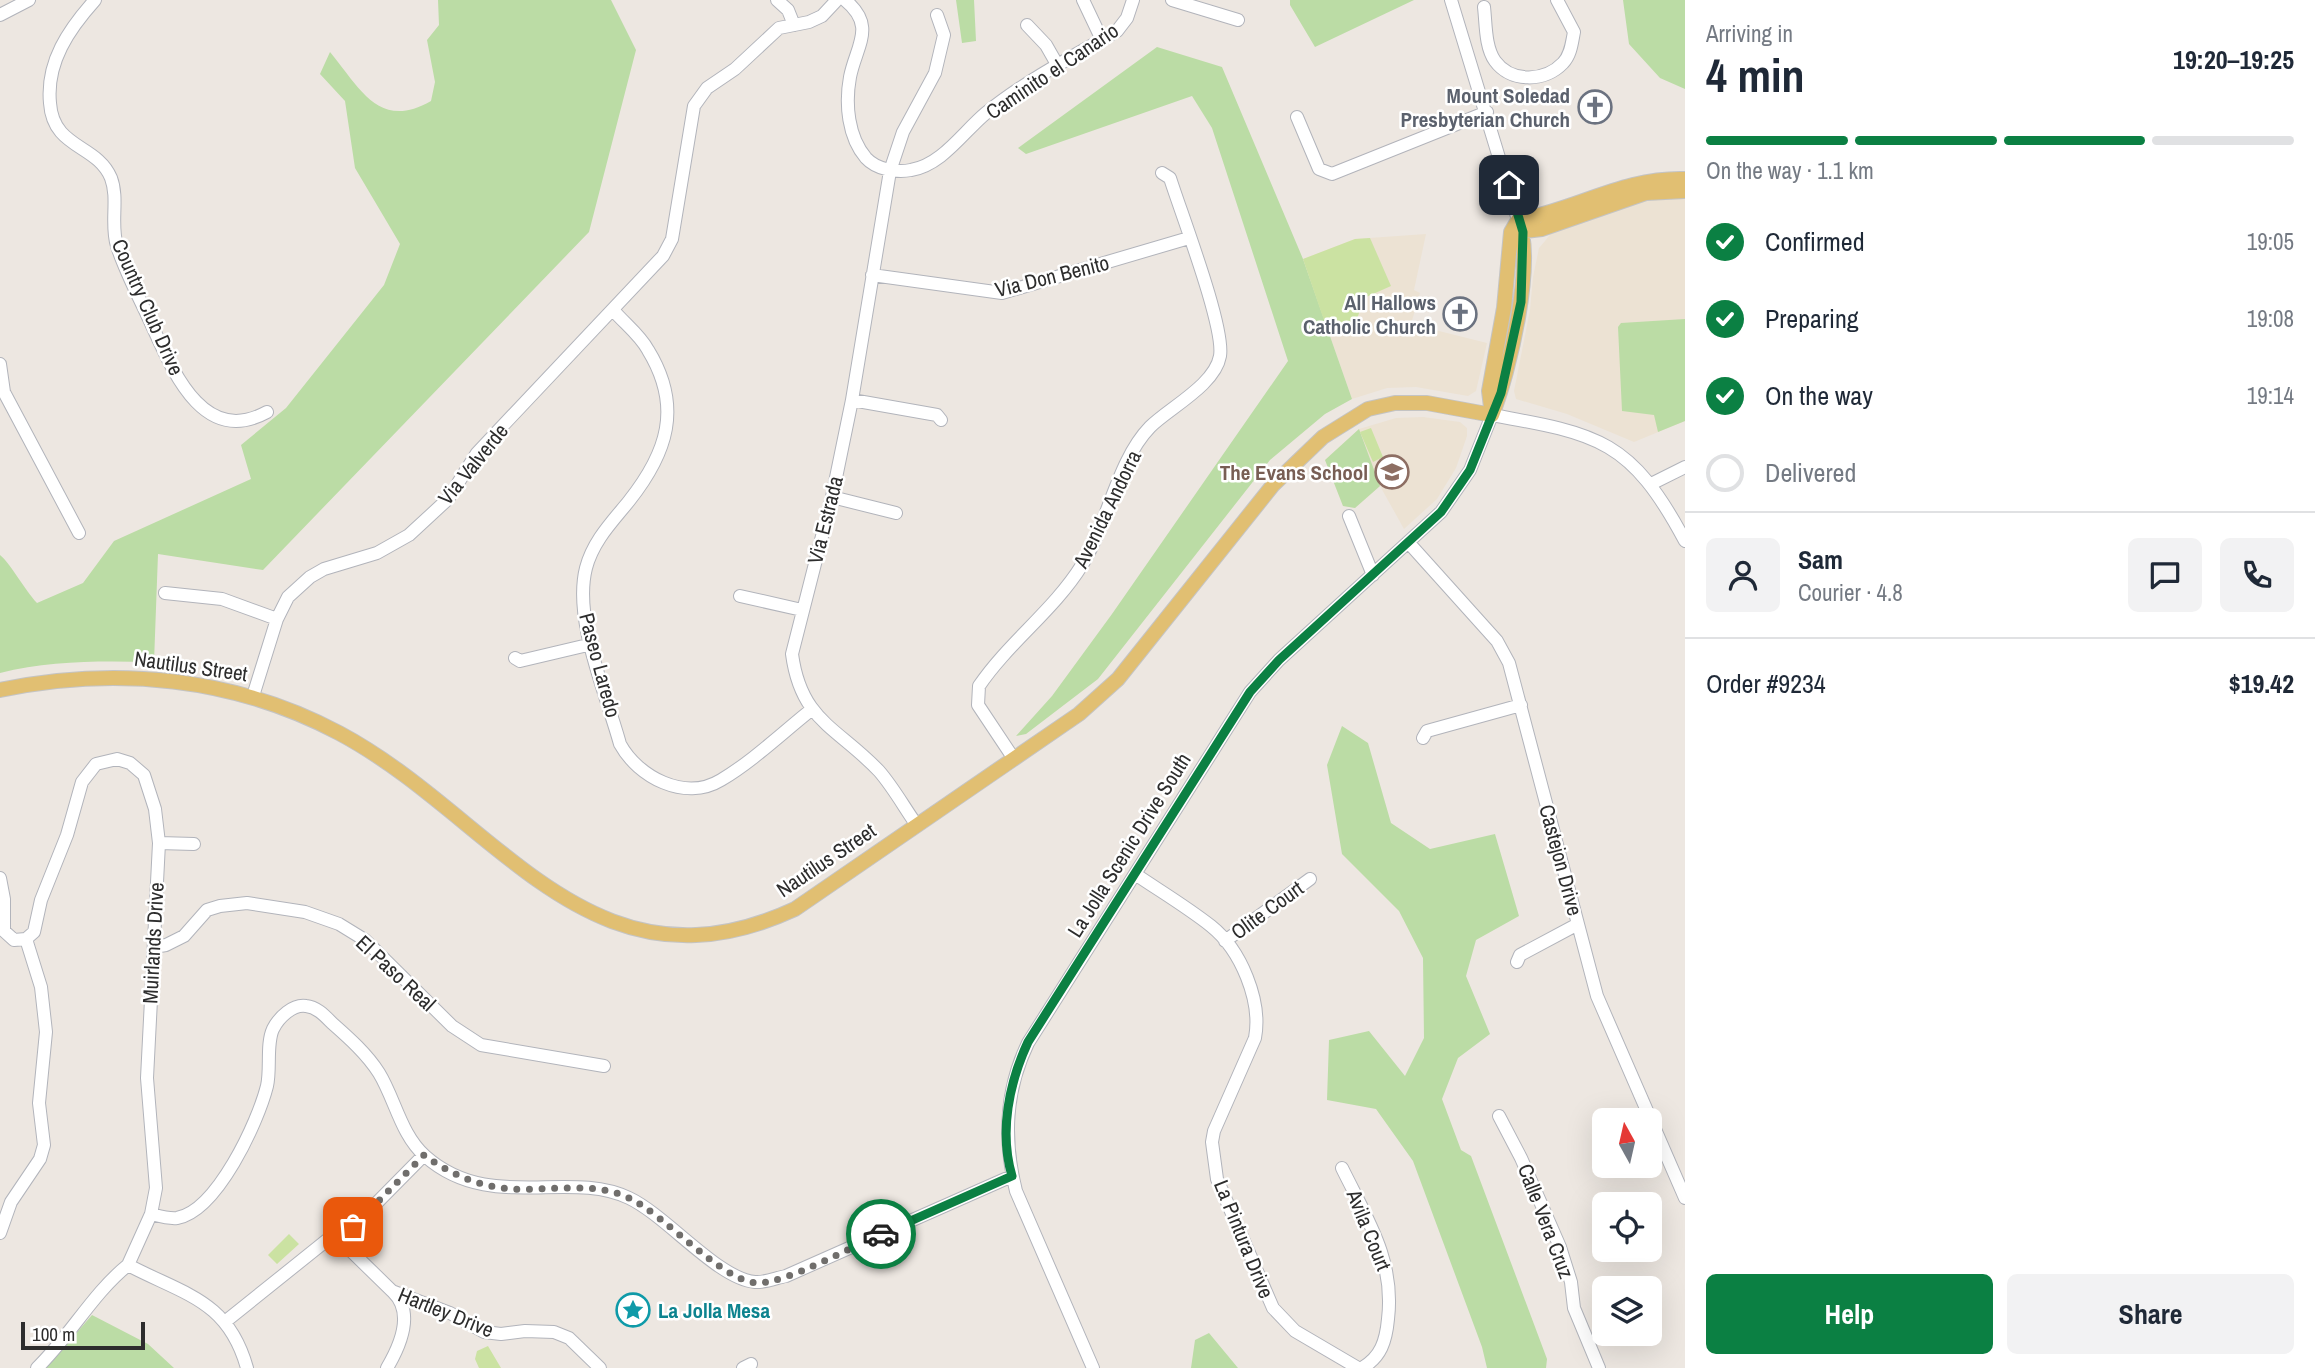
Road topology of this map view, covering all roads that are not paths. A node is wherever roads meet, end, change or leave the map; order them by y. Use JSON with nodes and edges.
{"nodes":[{"id":1,"x":29,"y":0,"type":"edge"},
{"id":2,"x":95,"y":0,"type":"edge"},
{"id":3,"x":777,"y":0,"type":"edge"},
{"id":4,"x":836,"y":0,"type":"edge"},
{"id":5,"x":845,"y":0,"type":"edge"},
{"id":6,"x":1083,"y":0,"type":"edge"},
{"id":7,"x":1133,"y":0,"type":"edge"},
{"id":8,"x":1172,"y":0,"type":"edge"},
{"id":9,"x":1451,"y":0,"type":"edge"},
{"id":10,"x":1557,"y":0,"type":"edge"},
{"id":11,"x":1484,"y":7,"type":"dead end"},
{"id":12,"x":0,"y":15,"type":"edge"},
{"id":13,"x":937,"y":15,"type":"dead end"},
{"id":14,"x":1238,"y":20,"type":"dead end"},
{"id":15,"x":794,"y":25,"type":"junction"},
{"id":16,"x":1027,"y":25,"type":"dead end"},
{"id":17,"x":1102,"y":40,"type":"junction"},
{"id":18,"x":1494,"y":59,"type":"junction"},
{"id":19,"x":1472,"y":65,"type":"junction"},
{"id":20,"x":1058,"y":66,"type":"junction"},
{"id":21,"x":1488,"y":112,"type":"junction"},
{"id":22,"x":1297,"y":117,"type":"dead end"},
{"id":23,"x":890,"y":171,"type":"junction"},
{"id":24,"x":1162,"y":173,"type":"dead end"},
{"id":25,"x":1685,"y":179,"type":"edge"},
{"id":26,"x":1685,"y":191,"type":"edge"},
{"id":27,"x":1517,"y":228,"type":"junction"},
{"id":28,"x":1189,"y":238,"type":"junction"},
{"id":29,"x":872,"y":275,"type":"junction"},
{"id":30,"x":613,"y":310,"type":"junction"},
{"id":31,"x":0,"y":364,"type":"edge"},
{"id":32,"x":852,"y":400,"type":"junction"},
{"id":33,"x":267,"y":412,"type":"dead end"},
{"id":34,"x":1492,"y":415,"type":"junction"},
{"id":35,"x":941,"y":420,"type":"dead end"},
{"id":36,"x":1685,"y":467,"type":"edge"},
{"id":37,"x":1651,"y":484,"type":"junction"},
{"id":38,"x":832,"y":497,"type":"junction"},
{"id":39,"x":896,"y":513,"type":"dead end"},
{"id":40,"x":1349,"y":516,"type":"dead end"},
{"id":41,"x":79,"y":533,"type":"dead end"},
{"id":42,"x":1685,"y":541,"type":"edge"},
{"id":43,"x":1408,"y":542,"type":"junction"},
{"id":44,"x":1373,"y":575,"type":"junction"},
{"id":45,"x":165,"y":593,"type":"dead end"},
{"id":46,"x":740,"y":596,"type":"dead end"},
{"id":47,"x":802,"y":610,"type":"junction"},
{"id":48,"x":277,"y":619,"type":"junction"},
{"id":49,"x":592,"y":644,"type":"junction"},
{"id":50,"x":515,"y":658,"type":"dead end"},
{"id":51,"x":0,"y":690,"type":"edge"},
{"id":52,"x":253,"y":696,"type":"junction"},
{"id":53,"x":1521,"y":705,"type":"junction"},
{"id":54,"x":811,"y":710,"type":"junction"},
{"id":55,"x":1423,"y":738,"type":"dead end"},
{"id":56,"x":1014,"y":760,"type":"junction"},
{"id":57,"x":916,"y":824,"type":"junction"},
{"id":58,"x":159,"y":843,"type":"junction"},
{"id":59,"x":194,"y":844,"type":"dead end"},
{"id":60,"x":1135,"y":874,"type":"junction"},
{"id":61,"x":0,"y":878,"type":"edge"},
{"id":62,"x":1310,"y":879,"type":"dead end"},
{"id":63,"x":1578,"y":924,"type":"junction"},
{"id":64,"x":26,"y":939,"type":"junction"},
{"id":65,"x":1225,"y":941,"type":"junction"},
{"id":66,"x":154,"y":947,"type":"junction"},
{"id":67,"x":1517,"y":962,"type":"dead end"},
{"id":68,"x":604,"y":1066,"type":"dead end"},
{"id":69,"x":1499,"y":1116,"type":"dead end"},
{"id":70,"x":424,"y":1155,"type":"junction"},
{"id":71,"x":1342,"y":1168,"type":"dead end"},
{"id":72,"x":1012,"y":1176,"type":"junction"},
{"id":73,"x":1685,"y":1198,"type":"edge"},
{"id":74,"x":151,"y":1214,"type":"junction"},
{"id":75,"x":0,"y":1233,"type":"edge"},
{"id":76,"x":342,"y":1238,"type":"junction"},
{"id":77,"x":128,"y":1265,"type":"junction"},
{"id":78,"x":392,"y":1291,"type":"junction"},
{"id":79,"x":226,"y":1321,"type":"junction"},
{"id":80,"x":37,"y":1368,"type":"edge"},
{"id":81,"x":247,"y":1368,"type":"edge"},
{"id":82,"x":387,"y":1368,"type":"edge"},
{"id":83,"x":600,"y":1368,"type":"edge"},
{"id":84,"x":1093,"y":1368,"type":"edge"},
{"id":85,"x":1360,"y":1368,"type":"edge"},
{"id":86,"x":1599,"y":1368,"type":"edge"}],
"edges":[{"from":1,"to":12,"type":"street"},
{"from":2,"to":33,"type":"street","name":"Country Club Drive"},
{"from":3,"to":15,"type":"street"},
{"from":4,"to":15,"type":"street","name":"Via Valverde"},
{"from":5,"to":23,"type":"street"},
{"from":6,"to":17,"type":"street"},
{"from":7,"to":17,"type":"street","name":"Caminito el Canario"},
{"from":8,"to":14,"type":"street"},
{"from":9,"to":19,"type":"street","name":"La Jolla Scenic Drive South"},
{"from":10,"to":18,"type":"street"},
{"from":11,"to":18,"type":"street"},
{"from":13,"to":23,"type":"street","name":"Via Estrada"},
{"from":15,"to":30,"type":"street","name":"Via Valverde"},
{"from":16,"to":20,"type":"street"},
{"from":17,"to":20,"type":"street","name":"Caminito el Canario"},
{"from":18,"to":19,"type":"street"},
{"from":19,"to":21,"type":"street","name":"La Jolla Scenic Drive South"},
{"from":20,"to":23,"type":"street","name":"Caminito el Canario"},
{"from":21,"to":22,"type":"street"},
{"from":21,"to":27,"type":"street","name":"La Jolla Scenic Drive South"},
{"from":23,"to":29,"type":"street","name":"Via Estrada"},
{"from":24,"to":28,"type":"street","name":"Avenida Andorra"},
{"from":25,"to":27,"type":"main road"},
{"from":26,"to":27,"type":"main road"},
{"from":27,"to":34,"type":"main road","name":"La Jolla Scenic Drive South"},
{"from":28,"to":29,"type":"street","name":"Via Don Benito"},
{"from":28,"to":56,"type":"street","name":"Avenida Andorra"},
{"from":29,"to":32,"type":"street","name":"Via Estrada"},
{"from":30,"to":48,"type":"street","name":"Via Valverde"},
{"from":30,"to":49,"type":"street","name":"Paseo Laredo"},
{"from":31,"to":41,"type":"street"},
{"from":32,"to":35,"type":"street"},
{"from":32,"to":38,"type":"street","name":"Via Estrada"},
{"from":34,"to":37,"type":"street"},
{"from":34,"to":43,"type":"street","name":"La Jolla Scenic Drive South"},
{"from":34,"to":56,"type":"main road","name":"Nautilus Street"},
{"from":36,"to":37,"type":"street"},
{"from":37,"to":42,"type":"street"},
{"from":38,"to":39,"type":"street"},
{"from":38,"to":47,"type":"street","name":"Via Estrada"},
{"from":40,"to":44,"type":"street"},
{"from":43,"to":44,"type":"street","name":"La Jolla Scenic Drive South"},
{"from":43,"to":53,"type":"street","name":"Castejon Drive"},
{"from":44,"to":60,"type":"street","name":"La Jolla Scenic Drive South"},
{"from":45,"to":48,"type":"street"},
{"from":46,"to":47,"type":"street"},
{"from":47,"to":54,"type":"street","name":"Via Estrada"},
{"from":48,"to":52,"type":"street","name":"Via Valverde"},
{"from":49,"to":50,"type":"street"},
{"from":49,"to":54,"type":"street","name":"Paseo Laredo"},
{"from":51,"to":52,"type":"main road","name":"Nautilus Street"},
{"from":52,"to":57,"type":"main road","name":"Nautilus Street"},
{"from":53,"to":55,"type":"street"},
{"from":53,"to":63,"type":"street","name":"Castejon Drive"},
{"from":54,"to":57,"type":"street","name":"Via Estrada"},
{"from":56,"to":57,"type":"main road","name":"Nautilus Street"},
{"from":58,"to":59,"type":"street"},
{"from":58,"to":64,"type":"street","name":"Muirlands Drive"},
{"from":58,"to":66,"type":"street","name":"Muirlands Drive"},
{"from":60,"to":65,"type":"street","name":"La Pintura Drive"},
{"from":60,"to":72,"type":"street","name":"La Jolla Scenic Drive South"},
{"from":61,"to":64,"type":"street"},
{"from":62,"to":65,"type":"street","name":"Olite Court"},
{"from":63,"to":67,"type":"street"},
{"from":63,"to":73,"type":"street","name":"Castejon Drive"},
{"from":64,"to":75,"type":"street"},
{"from":65,"to":85,"type":"street","name":"La Pintura Drive"},
{"from":66,"to":68,"type":"street","name":"El Paso Real"},
{"from":66,"to":74,"type":"street","name":"Muirlands Drive"},
{"from":69,"to":86,"type":"street","name":"Calle Vera Cruz"},
{"from":70,"to":72,"type":"street"},
{"from":70,"to":74,"type":"street"},
{"from":70,"to":76,"type":"street"},
{"from":71,"to":85,"type":"street","name":"Avila Court"},
{"from":72,"to":84,"type":"street","name":"La Jolla Scenic Drive South"},
{"from":74,"to":77,"type":"street","name":"Muirlands Drive"},
{"from":76,"to":78,"type":"street","name":"Hartley Drive"},
{"from":76,"to":79,"type":"street"},
{"from":77,"to":79,"type":"street"},
{"from":77,"to":80,"type":"street"},
{"from":78,"to":82,"type":"street"},
{"from":78,"to":83,"type":"street","name":"Hartley Drive"},
{"from":79,"to":81,"type":"street"}]}
